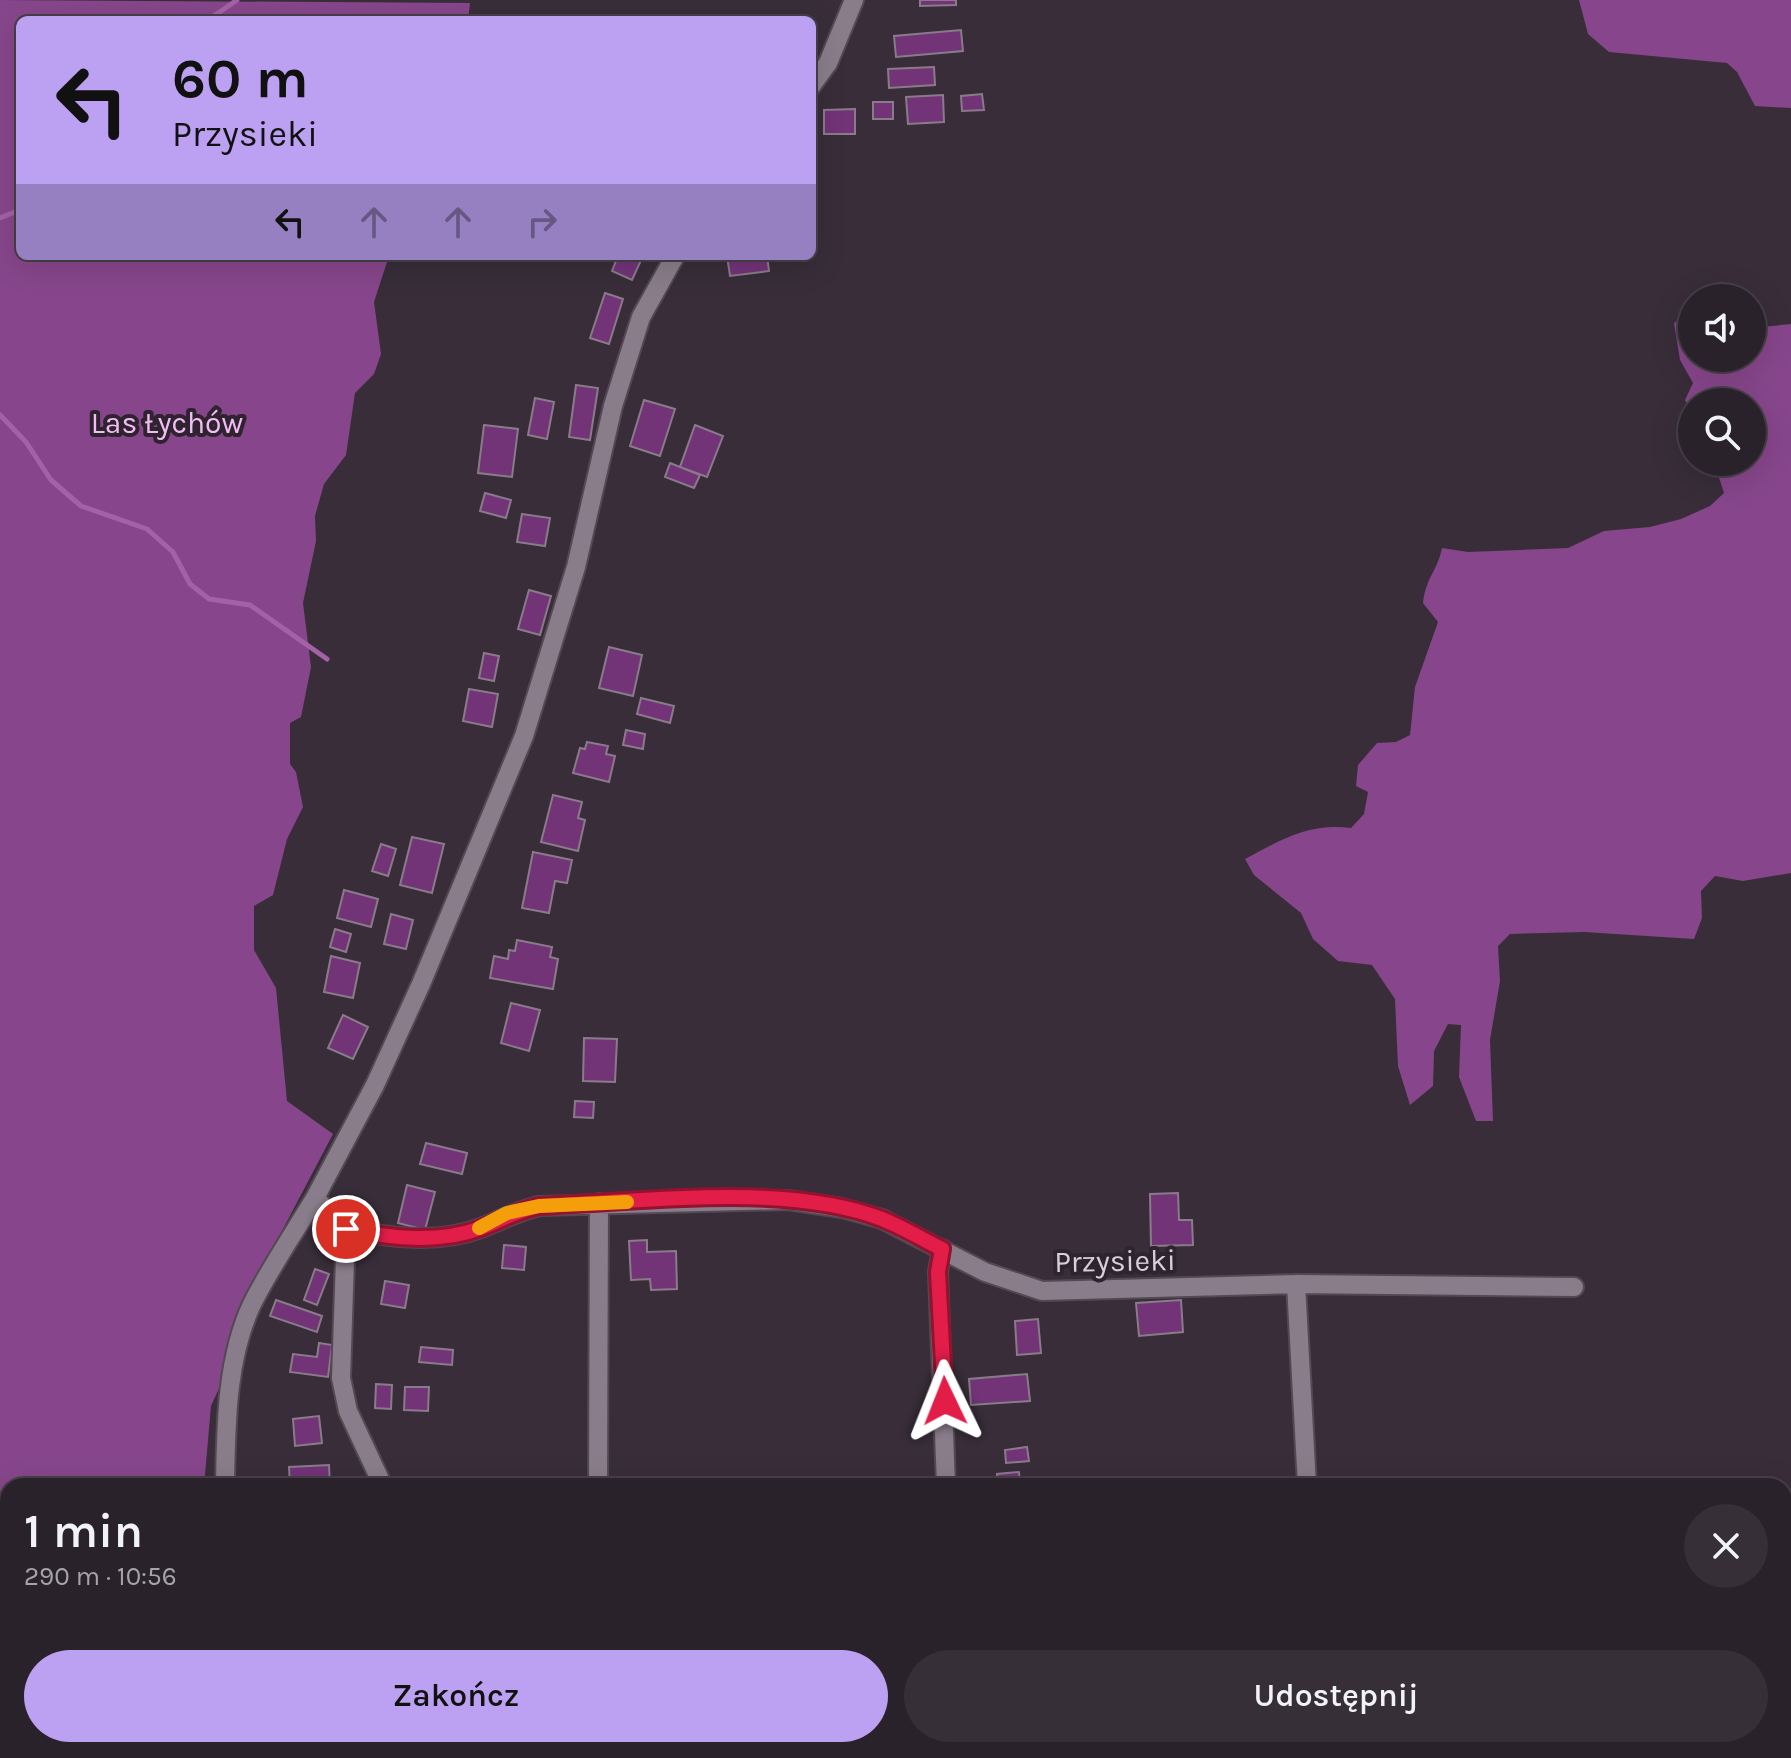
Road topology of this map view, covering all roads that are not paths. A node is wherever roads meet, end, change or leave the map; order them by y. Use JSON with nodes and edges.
{"nodes":[{"id":1,"x":854,"y":0,"type":"edge"},
{"id":2,"x":816,"y":80,"type":"edge"},
{"id":3,"x":673,"y":260,"type":"edge"},
{"id":4,"x":315,"y":1198,"type":"junction"},
{"id":5,"x":599,"y":1203,"type":"junction"},
{"id":6,"x":346,"y":1229,"type":"junction"},
{"id":7,"x":942,"y":1249,"type":"junction"},
{"id":8,"x":1296,"y":1284,"type":"junction"},
{"id":9,"x":1574,"y":1287,"type":"dead end"},
{"id":10,"x":225,"y":1478,"type":"edge"},
{"id":11,"x":379,"y":1478,"type":"edge"},
{"id":12,"x":598,"y":1478,"type":"edge"},
{"id":13,"x":946,"y":1478,"type":"edge"},
{"id":14,"x":1307,"y":1478,"type":"edge"}],
"edges":[{"from":1,"to":2,"type":"street"},
{"from":3,"to":4,"type":"street"},
{"from":4,"to":6,"type":"street"},
{"from":4,"to":10,"type":"street"},
{"from":5,"to":6,"type":"street","name":"Przysieki"},
{"from":5,"to":7,"type":"street","name":"Przysieki"},
{"from":5,"to":12,"type":"street"},
{"from":6,"to":11,"type":"street"},
{"from":7,"to":8,"type":"street","name":"Przysieki"},
{"from":7,"to":13,"type":"street"},
{"from":8,"to":9,"type":"street","name":"Przysieki"},
{"from":8,"to":14,"type":"street"}]}
